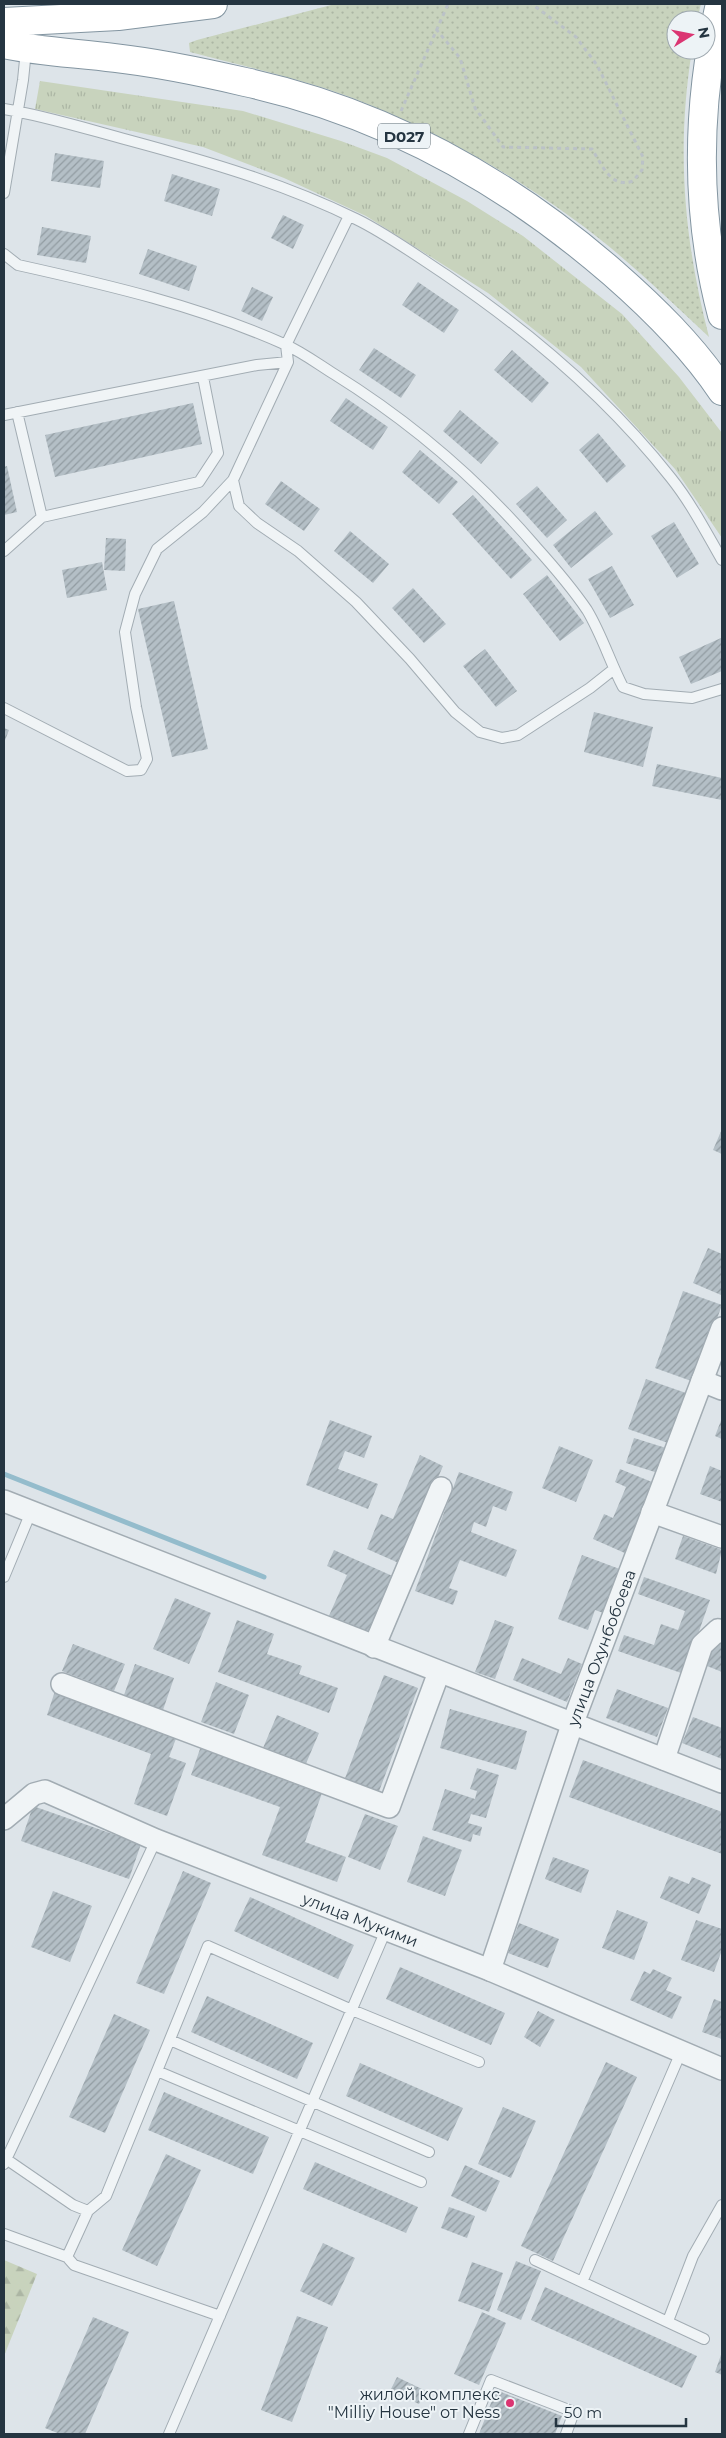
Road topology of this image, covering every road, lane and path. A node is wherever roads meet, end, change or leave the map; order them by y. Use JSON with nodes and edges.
{"nodes":[{"id":1,"x":213,"y":4,"type":"edge"},
{"id":2,"x":448,"y":4,"type":"edge"},
{"id":3,"x":532,"y":4,"type":"edge"},
{"id":4,"x":720,"y":4,"type":"edge"},
{"id":5,"x":436,"y":29,"type":"junction"},
{"id":6,"x":20,"y":34,"type":"edge"},
{"id":7,"x":716,"y":55,"type":"edge"},
{"id":8,"x":715,"y":60,"type":"edge"},
{"id":9,"x":4,"y":109,"type":"edge"},
{"id":10,"x":18,"y":111,"type":"junction"},
{"id":11,"x":398,"y":117,"type":"dead end"},
{"id":12,"x":4,"y":193,"type":"edge"},
{"id":13,"x":349,"y":216,"type":"junction"},
{"id":14,"x":4,"y":254,"type":"edge"},
{"id":15,"x":722,"y":315,"type":"edge"},
{"id":16,"x":286,"y":345,"type":"junction"},
{"id":17,"x":288,"y":362,"type":"junction"},
{"id":18,"x":203,"y":377,"type":"junction"},
{"id":19,"x":722,"y":391,"type":"edge"},
{"id":20,"x":17,"y":412,"type":"junction"},
{"id":21,"x":4,"y":415,"type":"edge"},
{"id":22,"x":233,"y":480,"type":"junction"},
{"id":23,"x":42,"y":517,"type":"junction"},
{"id":24,"x":4,"y":551,"type":"edge"},
{"id":25,"x":722,"y":560,"type":"edge"},
{"id":26,"x":614,"y":669,"type":"junction"},
{"id":27,"x":722,"y":689,"type":"edge"},
{"id":28,"x":4,"y":708,"type":"edge"},
{"id":29,"x":722,"y":1328,"type":"edge"},
{"id":30,"x":702,"y":1380,"type":"junction"},
{"id":31,"x":722,"y":1389,"type":"edge"},
{"id":32,"x":441,"y":1488,"type":"dead end"},
{"id":33,"x":4,"y":1501,"type":"edge"},
{"id":34,"x":31,"y":1512,"type":"junction"},
{"id":35,"x":652,"y":1512,"type":"junction"},
{"id":36,"x":722,"y":1538,"type":"edge"},
{"id":37,"x":4,"y":1577,"type":"edge"},
{"id":38,"x":722,"y":1632,"type":"edge"},
{"id":39,"x":374,"y":1647,"type":"junction"},
{"id":40,"x":439,"y":1672,"type":"junction"},
{"id":41,"x":62,"y":1684,"type":"dead end"},
{"id":42,"x":572,"y":1725,"type":"junction"},
{"id":43,"x":664,"y":1759,"type":"junction"},
{"id":44,"x":722,"y":1782,"type":"edge"},
{"id":45,"x":4,"y":1819,"type":"edge"},
{"id":46,"x":156,"y":1840,"type":"junction"},
{"id":47,"x":386,"y":1930,"type":"junction"},
{"id":48,"x":490,"y":1970,"type":"junction"},
{"id":49,"x":352,"y":2010,"type":"junction"},
{"id":50,"x":170,"y":2040,"type":"junction"},
{"id":51,"x":681,"y":2052,"type":"junction"},
{"id":52,"x":479,"y":2062,"type":"dead end"},
{"id":53,"x":722,"y":2069,"type":"edge"},
{"id":54,"x":157,"y":2071,"type":"junction"},
{"id":55,"x":312,"y":2102,"type":"junction"},
{"id":56,"x":300,"y":2130,"type":"junction"},
{"id":57,"x":429,"y":2152,"type":"dead end"},
{"id":58,"x":5,"y":2162,"type":"edge"},
{"id":59,"x":421,"y":2182,"type":"dead end"},
{"id":60,"x":722,"y":2205,"type":"edge"},
{"id":61,"x":88,"y":2211,"type":"junction"},
{"id":62,"x":4,"y":2234,"type":"edge"},
{"id":63,"x":67,"y":2258,"type":"junction"},
{"id":64,"x":535,"y":2260,"type":"dead end"},
{"id":65,"x":582,"y":2282,"type":"junction"},
{"id":66,"x":220,"y":2316,"type":"junction"},
{"id":67,"x":668,"y":2321,"type":"junction"},
{"id":68,"x":704,"y":2338,"type":"dead end"},
{"id":69,"x":168,"y":2434,"type":"edge"},
{"id":70,"x":469,"y":2434,"type":"edge"},
{"id":71,"x":566,"y":2434,"type":"edge"}],
"edges":[{"from":1,"to":6,"type":"highway"},
{"from":2,"to":5,"type":"path"},
{"from":3,"to":5,"type":"path"},
{"from":4,"to":7,"type":"highway"},
{"from":5,"to":11,"type":"path"},
{"from":6,"to":10,"type":"lane"},
{"from":6,"to":19,"type":"highway","number":"D027"},
{"from":8,"to":15,"type":"highway"},
{"from":9,"to":10,"type":"lane"},
{"from":10,"to":12,"type":"lane"},
{"from":10,"to":13,"type":"lane"},
{"from":13,"to":16,"type":"lane"},
{"from":13,"to":25,"type":"lane"},
{"from":14,"to":16,"type":"lane"},
{"from":16,"to":17,"type":"lane"},
{"from":16,"to":26,"type":"lane"},
{"from":17,"to":18,"type":"lane"},
{"from":17,"to":22,"type":"lane"},
{"from":18,"to":20,"type":"lane"},
{"from":18,"to":23,"type":"lane"},
{"from":20,"to":21,"type":"lane"},
{"from":20,"to":23,"type":"lane"},
{"from":22,"to":26,"type":"lane"},
{"from":22,"to":28,"type":"lane"},
{"from":23,"to":24,"type":"lane"},
{"from":26,"to":27,"type":"lane"},
{"from":29,"to":30,"type":"street","name":"улица Охунбобоева"},
{"from":30,"to":31,"type":"street"},
{"from":30,"to":35,"type":"street","name":"улица Охунбобоева"},
{"from":32,"to":39,"type":"street"},
{"from":33,"to":34,"type":"street"},
{"from":34,"to":37,"type":"lane"},
{"from":34,"to":39,"type":"street"},
{"from":35,"to":36,"type":"street"},
{"from":35,"to":42,"type":"street","name":"улица Охунбобоева"},
{"from":38,"to":43,"type":"street"},
{"from":39,"to":40,"type":"street"},
{"from":40,"to":41,"type":"street"},
{"from":40,"to":42,"type":"street"},
{"from":42,"to":43,"type":"street"},
{"from":42,"to":48,"type":"street","name":"улица Охунбобоева"},
{"from":43,"to":44,"type":"street"},
{"from":45,"to":46,"type":"street","name":"улица Мукими"},
{"from":46,"to":47,"type":"street","name":"улица Мукими"},
{"from":46,"to":58,"type":"lane"},
{"from":47,"to":48,"type":"street","name":"улица Мукими"},
{"from":47,"to":49,"type":"lane"},
{"from":48,"to":51,"type":"street","name":"улица Мукими"},
{"from":49,"to":50,"type":"lane"},
{"from":49,"to":52,"type":"lane"},
{"from":49,"to":55,"type":"lane"},
{"from":50,"to":54,"type":"lane"},
{"from":50,"to":55,"type":"lane"},
{"from":51,"to":53,"type":"street","name":"улица Мукими"},
{"from":51,"to":65,"type":"lane"},
{"from":54,"to":56,"type":"lane"},
{"from":54,"to":61,"type":"lane"},
{"from":55,"to":56,"type":"lane"},
{"from":55,"to":57,"type":"lane"},
{"from":56,"to":59,"type":"lane"},
{"from":56,"to":66,"type":"lane"},
{"from":58,"to":61,"type":"lane"},
{"from":60,"to":67,"type":"lane"},
{"from":61,"to":63,"type":"lane"},
{"from":62,"to":63,"type":"lane"},
{"from":63,"to":66,"type":"lane"},
{"from":64,"to":65,"type":"lane"},
{"from":65,"to":67,"type":"lane"},
{"from":66,"to":69,"type":"lane"},
{"from":67,"to":68,"type":"lane"},
{"from":70,"to":71,"type":"lane"}]}
